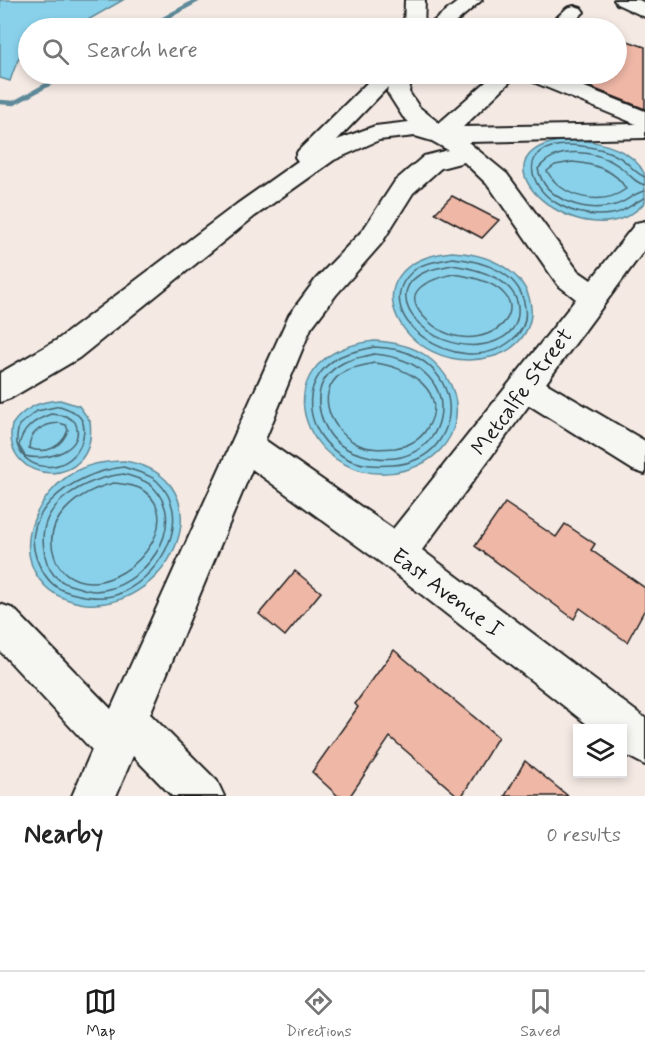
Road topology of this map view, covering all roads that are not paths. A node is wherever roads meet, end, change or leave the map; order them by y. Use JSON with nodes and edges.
{"nodes":[{"id":1,"x":415,"y":0,"type":"edge"},
{"id":2,"x":472,"y":0,"type":"edge"},
{"id":3,"x":624,"y":0,"type":"edge"},
{"id":4,"x":645,"y":11,"type":"edge"},
{"id":5,"x":574,"y":12,"type":"dead end"},
{"id":6,"x":414,"y":18,"type":"edge"},
{"id":7,"x":450,"y":18,"type":"edge"},
{"id":8,"x":567,"y":18,"type":"edge"},
{"id":9,"x":378,"y":84,"type":"edge"},
{"id":10,"x":399,"y":84,"type":"edge"},
{"id":11,"x":496,"y":84,"type":"edge"},
{"id":12,"x":559,"y":84,"type":"edge"},
{"id":13,"x":645,"y":119,"type":"edge"},
{"id":14,"x":645,"y":131,"type":"edge"},
{"id":15,"x":440,"y":135,"type":"junction"},
{"id":16,"x":470,"y":153,"type":"junction"},
{"id":17,"x":275,"y":190,"type":"junction"},
{"id":18,"x":645,"y":230,"type":"edge"},
{"id":19,"x":633,"y":265,"type":"edge"},
{"id":20,"x":593,"y":296,"type":"junction"},
{"id":21,"x":525,"y":386,"type":"junction"},
{"id":22,"x":0,"y":389,"type":"edge"},
{"id":23,"x":246,"y":446,"type":"junction"},
{"id":24,"x":645,"y":459,"type":"edge"},
{"id":25,"x":397,"y":553,"type":"junction"},
{"id":26,"x":0,"y":623,"type":"edge"},
{"id":27,"x":121,"y":732,"type":"junction"},
{"id":28,"x":645,"y":744,"type":"edge"},
{"id":29,"x":94,"y":796,"type":"edge"},
{"id":30,"x":202,"y":796,"type":"edge"}],
"edges":[{"from":1,"to":6,"type":"street"},
{"from":2,"to":7,"type":"street"},
{"from":3,"to":4,"type":"street"},
{"from":5,"to":8,"type":"street"},
{"from":9,"to":17,"type":"street"},
{"from":10,"to":15,"type":"street"},
{"from":11,"to":15,"type":"street"},
{"from":12,"to":13,"type":"street"},
{"from":14,"to":15,"type":"street"},
{"from":15,"to":16,"type":"street"},
{"from":15,"to":17,"type":"street"},
{"from":16,"to":20,"type":"street"},
{"from":16,"to":23,"type":"street"},
{"from":17,"to":22,"type":"street"},
{"from":18,"to":19,"type":"street","name":"Metcalfe Street"},
{"from":19,"to":20,"type":"street","name":"Metcalfe Street"},
{"from":20,"to":21,"type":"street","name":"Metcalfe Street"},
{"from":21,"to":24,"type":"street"},
{"from":21,"to":25,"type":"street","name":"Metcalfe Street"},
{"from":23,"to":25,"type":"street","name":"East Avenue I"},
{"from":23,"to":27,"type":"street"},
{"from":25,"to":28,"type":"street","name":"East Avenue I"},
{"from":26,"to":27,"type":"street"},
{"from":27,"to":29,"type":"street"},
{"from":27,"to":30,"type":"street"}]}
